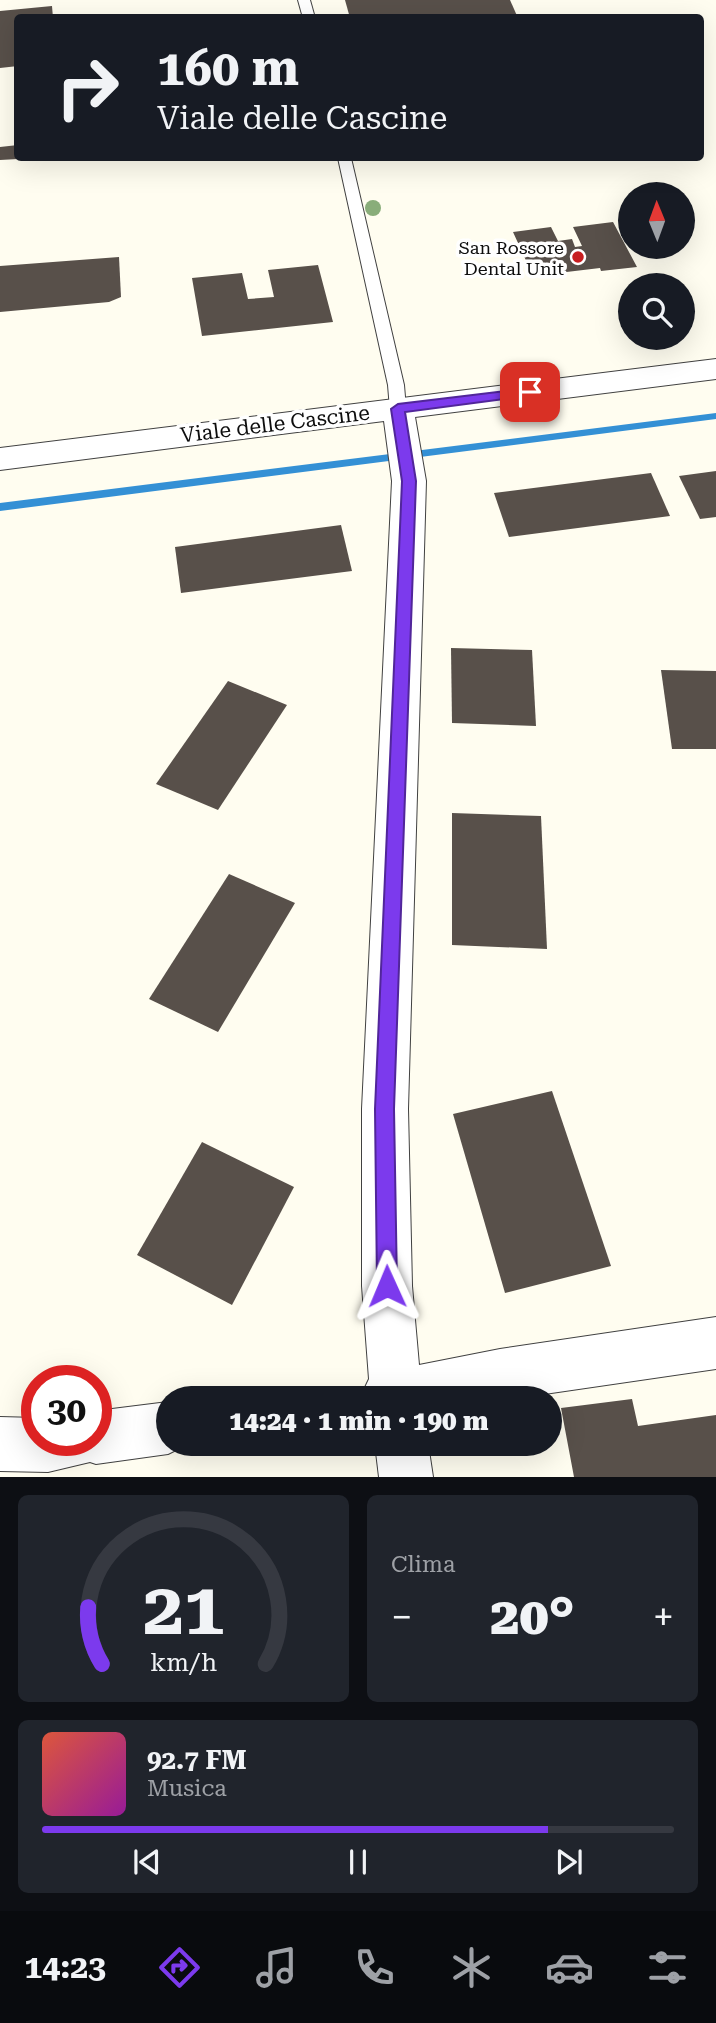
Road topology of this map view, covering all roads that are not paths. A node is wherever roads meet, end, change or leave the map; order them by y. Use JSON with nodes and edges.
{"nodes":[{"id":1,"x":345,"y":161,"type":"edge"},
{"id":2,"x":716,"y":369,"type":"edge"},
{"id":3,"x":403,"y":439,"type":"junction"},
{"id":4,"x":0,"y":459,"type":"edge"},
{"id":5,"x":716,"y":1343,"type":"edge"},
{"id":6,"x":394,"y":1386,"type":"edge"},
{"id":7,"x":468,"y":1386,"type":"edge"},
{"id":8,"x":156,"y":1430,"type":"edge"},
{"id":9,"x":112,"y":1436,"type":"edge"},
{"id":10,"x":0,"y":1444,"type":"edge"},
{"id":11,"x":21,"y":1444,"type":"edge"},
{"id":12,"x":403,"y":1456,"type":"edge"},
{"id":13,"x":406,"y":1477,"type":"edge"}],
"edges":[{"from":1,"to":3,"type":"lane"},
{"from":2,"to":3,"type":"street","name":"Viale delle Cascine"},
{"from":3,"to":4,"type":"street","name":"Viale delle Cascine"},
{"from":3,"to":6,"type":"street"},
{"from":5,"to":7,"type":"street"},
{"from":8,"to":9,"type":"street"},
{"from":10,"to":11,"type":"street"},
{"from":12,"to":13,"type":"street"}]}
